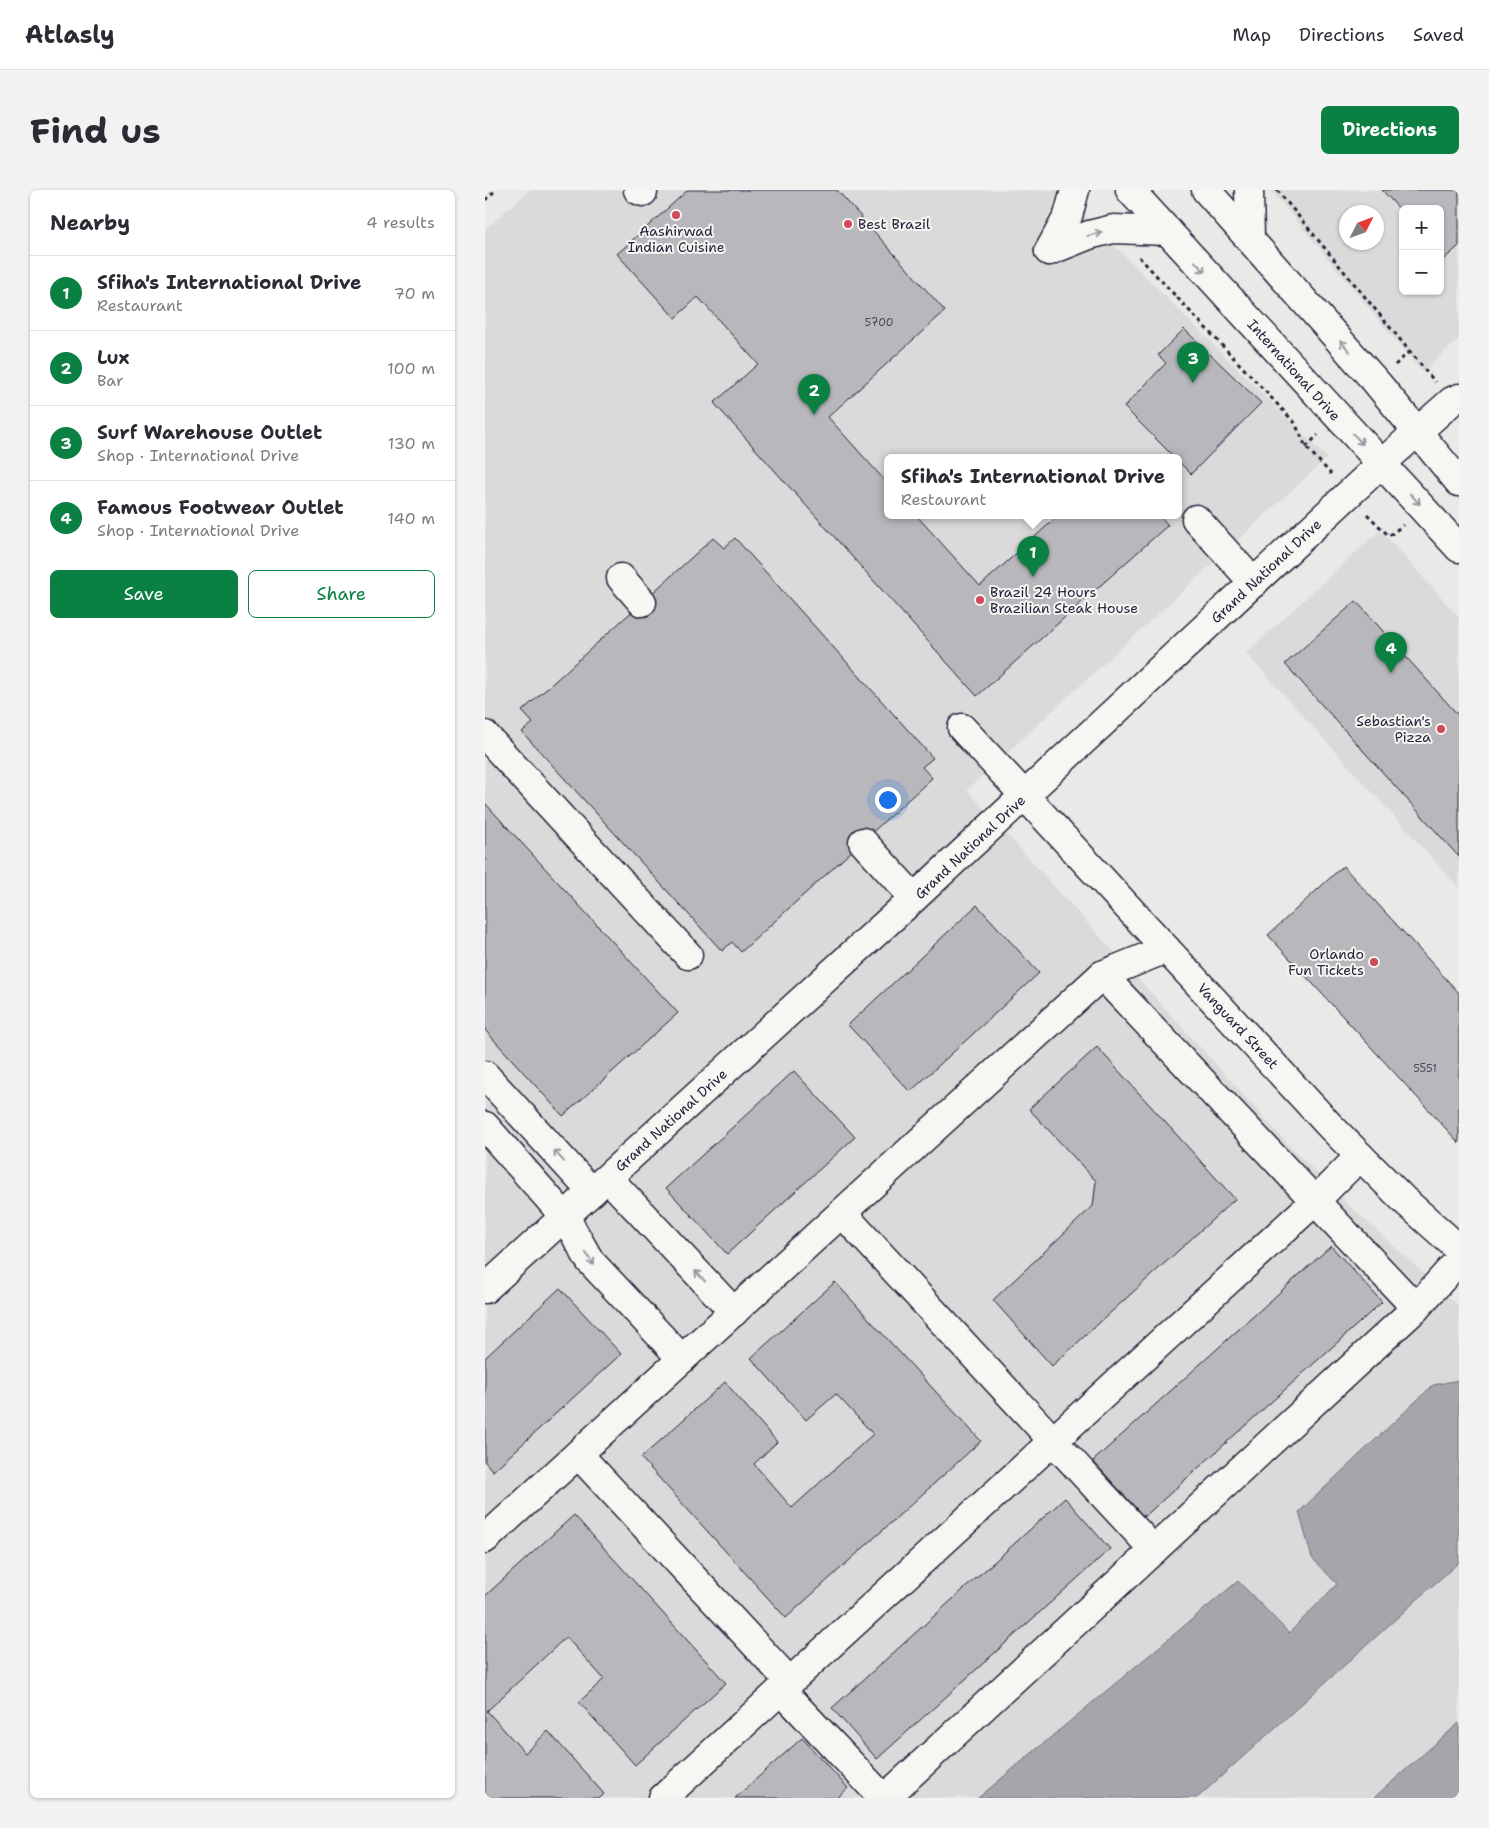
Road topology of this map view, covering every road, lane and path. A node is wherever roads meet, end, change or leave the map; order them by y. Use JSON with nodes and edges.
{"nodes":[{"id":1,"x":497,"y":190,"type":"edge"},
{"id":2,"x":1075,"y":190,"type":"edge"},
{"id":3,"x":1130,"y":190,"type":"edge"},
{"id":4,"x":1207,"y":190,"type":"edge"},
{"id":5,"x":1249,"y":190,"type":"edge"},
{"id":6,"x":1276,"y":190,"type":"edge"},
{"id":7,"x":485,"y":200,"type":"edge"},
{"id":8,"x":1113,"y":229,"type":"junction"},
{"id":9,"x":1168,"y":231,"type":"junction"},
{"id":10,"x":1250,"y":239,"type":"junction"},
{"id":11,"x":1409,"y":352,"type":"dead end"},
{"id":12,"x":1457,"y":393,"type":"edge"},
{"id":13,"x":1417,"y":432,"type":"junction"},
{"id":14,"x":1314,"y":456,"type":"dead end"},
{"id":15,"x":1381,"y":464,"type":"junction"},
{"id":16,"x":1459,"y":482,"type":"edge"},
{"id":17,"x":1196,"y":518,"type":"dead end"},
{"id":18,"x":1459,"y":548,"type":"edge"},
{"id":19,"x":621,"y":578,"type":"dead end"},
{"id":20,"x":1253,"y":583,"type":"junction"},
{"id":21,"x":642,"y":602,"type":"dead end"},
{"id":22,"x":962,"y":728,"type":"dead end"},
{"id":23,"x":485,"y":735,"type":"edge"},
{"id":24,"x":1025,"y":796,"type":"junction"},
{"id":25,"x":863,"y":842,"type":"dead end"},
{"id":26,"x":914,"y":898,"type":"junction"},
{"id":27,"x":1166,"y":948,"type":"junction"},
{"id":28,"x":688,"y":955,"type":"dead end"},
{"id":29,"x":1102,"y":975,"type":"junction"},
{"id":30,"x":485,"y":1075,"type":"edge"},
{"id":31,"x":485,"y":1126,"type":"edge"},
{"id":32,"x":1360,"y":1156,"type":"junction"},
{"id":33,"x":600,"y":1185,"type":"junction"},
{"id":34,"x":1315,"y":1201,"type":"junction"},
{"id":35,"x":842,"y":1213,"type":"junction"},
{"id":36,"x":565,"y":1216,"type":"junction"},
{"id":37,"x":1459,"y":1249,"type":"edge"},
{"id":38,"x":1459,"y":1260,"type":"edge"},
{"id":39,"x":485,"y":1289,"type":"edge"},
{"id":40,"x":1416,"y":1308,"type":"junction"},
{"id":41,"x":734,"y":1312,"type":"junction"},
{"id":42,"x":682,"y":1359,"type":"junction"},
{"id":43,"x":1053,"y":1441,"type":"junction"},
{"id":44,"x":578,"y":1454,"type":"junction"},
{"id":45,"x":485,"y":1539,"type":"edge"},
{"id":46,"x":1154,"y":1550,"type":"junction"},
{"id":47,"x":785,"y":1686,"type":"junction"},
{"id":48,"x":663,"y":1798,"type":"edge"},
{"id":49,"x":884,"y":1798,"type":"edge"}],
"edges":[{"from":1,"to":7,"type":"path"},
{"from":2,"to":8,"type":"street","one_way":true},
{"from":3,"to":9,"type":"street","name":"International Drive"},
{"from":4,"to":10,"type":"street"},
{"from":5,"to":10,"type":"street"},
{"from":6,"to":11,"type":"path"},
{"from":8,"to":9,"type":"street"},
{"from":8,"to":14,"type":"path"},
{"from":9,"to":15,"type":"street","name":"International Drive","one_way":true},
{"from":13,"to":10,"type":"street","one_way":true},
{"from":12,"to":13,"type":"street","name":"Grand National Drive"},
{"from":13,"to":15,"type":"street","name":"Grand National Drive"},
{"from":13,"to":16,"type":"street"},
{"from":15,"to":18,"type":"street","name":"International Drive","one_way":true},
{"from":15,"to":20,"type":"street","name":"Grand National Drive"},
{"from":17,"to":20,"type":"street"},
{"from":19,"to":21,"type":"street"},
{"from":20,"to":24,"type":"street","name":"Grand National Drive"},
{"from":22,"to":24,"type":"street","name":"Vanguard Street"},
{"from":23,"to":28,"type":"street"},
{"from":24,"to":26,"type":"street","name":"Grand National Drive"},
{"from":24,"to":27,"type":"street","name":"Vanguard Street"},
{"from":25,"to":26,"type":"street"},
{"from":26,"to":33,"type":"street","name":"Grand National Drive"},
{"from":27,"to":29,"type":"street"},
{"from":27,"to":32,"type":"street","name":"Vanguard Street"},
{"from":29,"to":34,"type":"street"},
{"from":29,"to":35,"type":"street"},
{"from":33,"to":30,"type":"street","one_way":true},
{"from":31,"to":36,"type":"street"},
{"from":32,"to":34,"type":"street"},
{"from":32,"to":37,"type":"street","name":"Vanguard Street"},
{"from":33,"to":36,"type":"street","name":"Grand National Drive"},
{"from":41,"to":33,"type":"street","one_way":true},
{"from":34,"to":40,"type":"street"},
{"from":34,"to":43,"type":"street"},
{"from":35,"to":41,"type":"street"},
{"from":35,"to":43,"type":"street"},
{"from":36,"to":39,"type":"street","name":"Grand National Drive"},
{"from":36,"to":42,"type":"street","one_way":true},
{"from":38,"to":40,"type":"street"},
{"from":40,"to":46,"type":"street"},
{"from":41,"to":42,"type":"street"},
{"from":42,"to":44,"type":"street"},
{"from":43,"to":46,"type":"street"},
{"from":43,"to":47,"type":"street"},
{"from":44,"to":45,"type":"street"},
{"from":44,"to":47,"type":"street"},
{"from":46,"to":49,"type":"street"},
{"from":47,"to":48,"type":"street"},
{"from":47,"to":49,"type":"street"}]}
